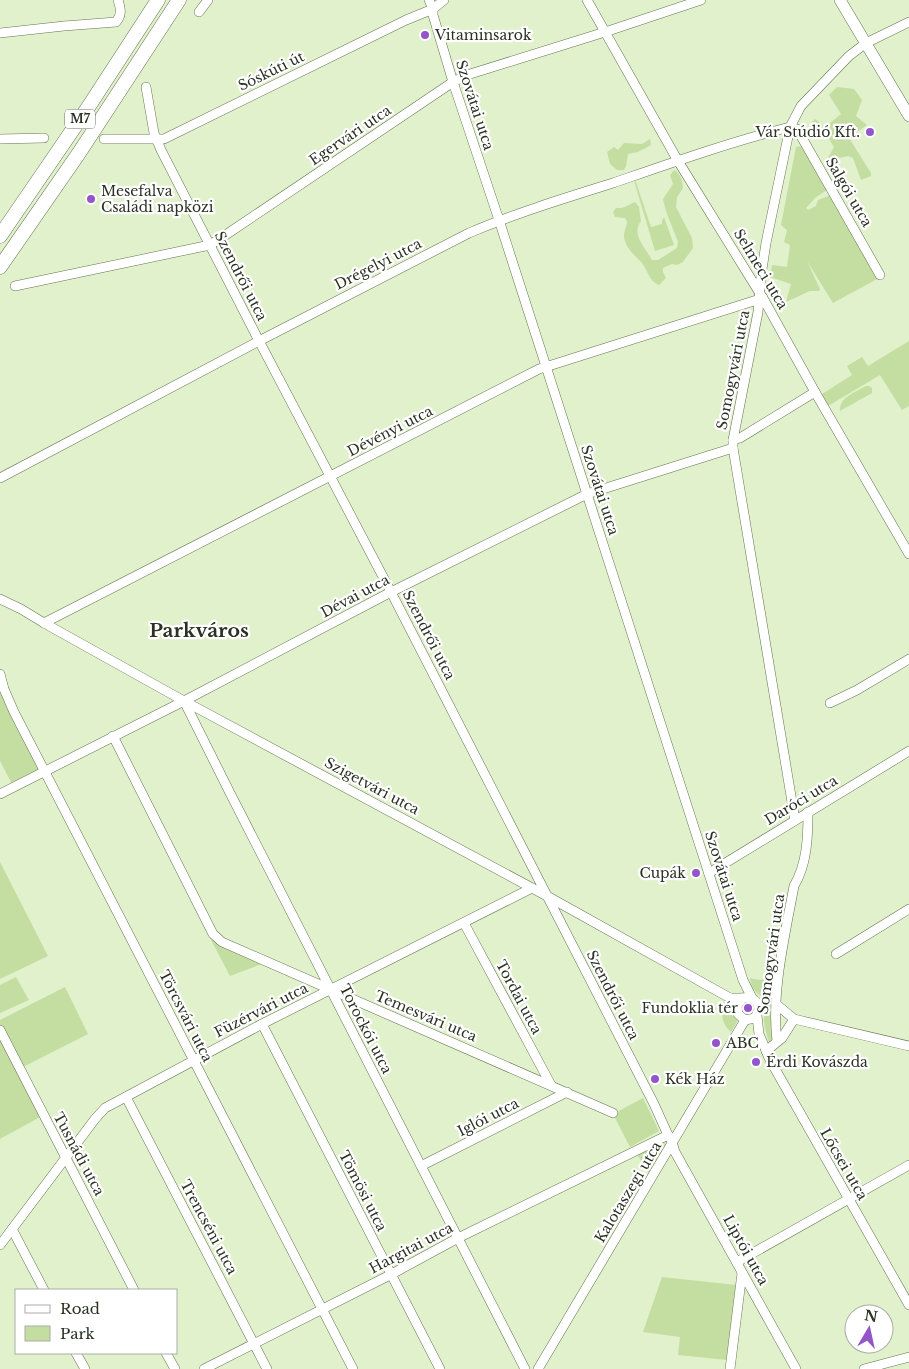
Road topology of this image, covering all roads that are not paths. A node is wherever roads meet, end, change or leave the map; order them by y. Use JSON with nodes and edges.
{"nodes":[{"id":1,"x":118,"y":0,"type":"edge"},
{"id":2,"x":158,"y":0,"type":"edge"},
{"id":3,"x":179,"y":0,"type":"edge"},
{"id":4,"x":208,"y":0,"type":"edge"},
{"id":5,"x":444,"y":0,"type":"edge"},
{"id":6,"x":587,"y":0,"type":"edge"},
{"id":7,"x":701,"y":0,"type":"edge"},
{"id":8,"x":840,"y":0,"type":"edge"},
{"id":9,"x":431,"y":4,"type":"edge"},
{"id":10,"x":199,"y":12,"type":"dead end"},
{"id":11,"x":909,"y":22,"type":"edge"},
{"id":12,"x":605,"y":32,"type":"junction"},
{"id":13,"x":0,"y":33,"type":"edge"},
{"id":14,"x":866,"y":43,"type":"junction"},
{"id":15,"x":453,"y":82,"type":"junction"},
{"id":16,"x":146,"y":87,"type":"dead end"},
{"id":17,"x":909,"y":116,"type":"edge"},
{"id":18,"x":790,"y":127,"type":"junction"},
{"id":19,"x":44,"y":138,"type":"dead end"},
{"id":20,"x":0,"y":139,"type":"edge"},
{"id":21,"x":104,"y":139,"type":"dead end"},
{"id":22,"x":158,"y":140,"type":"junction"},
{"id":23,"x":678,"y":161,"type":"junction"},
{"id":24,"x":499,"y":220,"type":"junction"},
{"id":25,"x":0,"y":236,"type":"edge"},
{"id":26,"x":210,"y":244,"type":"junction"},
{"id":27,"x":0,"y":267,"type":"edge"},
{"id":28,"x":880,"y":274,"type":"dead end"},
{"id":29,"x":14,"y":286,"type":"dead end"},
{"id":30,"x":761,"y":297,"type":"junction"},
{"id":31,"x":259,"y":341,"type":"junction"},
{"id":32,"x":545,"y":367,"type":"junction"},
{"id":33,"x":815,"y":392,"type":"junction"},
{"id":34,"x":733,"y":444,"type":"junction"},
{"id":35,"x":329,"y":475,"type":"junction"},
{"id":36,"x":0,"y":478,"type":"edge"},
{"id":37,"x":587,"y":494,"type":"junction"},
{"id":38,"x":909,"y":554,"type":"edge"},
{"id":39,"x":391,"y":592,"type":"junction"},
{"id":40,"x":0,"y":599,"type":"edge"},
{"id":41,"x":44,"y":623,"type":"junction"},
{"id":42,"x":909,"y":659,"type":"edge"},
{"id":43,"x":0,"y":674,"type":"edge"},
{"id":44,"x":184,"y":700,"type":"junction"},
{"id":45,"x":830,"y":703,"type":"dead end"},
{"id":46,"x":113,"y":736,"type":"junction"},
{"id":47,"x":909,"y":751,"type":"edge"},
{"id":48,"x":45,"y":770,"type":"junction"},
{"id":49,"x":0,"y":794,"type":"edge"},
{"id":50,"x":808,"y":812,"type":"junction"},
{"id":51,"x":795,"y":820,"type":"junction"},
{"id":52,"x":709,"y":873,"type":"junction"},
{"id":53,"x":532,"y":888,"type":"junction"},
{"id":54,"x":547,"y":896,"type":"junction"},
{"id":55,"x":909,"y":909,"type":"edge"},
{"id":56,"x":464,"y":923,"type":"junction"},
{"id":57,"x":836,"y":954,"type":"dead end"},
{"id":58,"x":743,"y":980,"type":"junction"},
{"id":59,"x":332,"y":990,"type":"junction"},
{"id":60,"x":752,"y":998,"type":"junction"},
{"id":61,"x":739,"y":1002,"type":"junction"},
{"id":62,"x":776,"y":1004,"type":"junction"},
{"id":63,"x":748,"y":1018,"type":"junction"},
{"id":64,"x":794,"y":1019,"type":"junction"},
{"id":65,"x":262,"y":1024,"type":"junction"},
{"id":66,"x":0,"y":1030,"type":"edge"},
{"id":67,"x":777,"y":1041,"type":"junction"},
{"id":68,"x":909,"y":1046,"type":"edge"},
{"id":69,"x":766,"y":1050,"type":"junction"},
{"id":70,"x":193,"y":1061,"type":"junction"},
{"id":71,"x":551,"y":1085,"type":"junction"},
{"id":72,"x":567,"y":1092,"type":"junction"},
{"id":73,"x":126,"y":1097,"type":"junction"},
{"id":74,"x":613,"y":1113,"type":"dead end"},
{"id":75,"x":670,"y":1139,"type":"junction"},
{"id":76,"x":66,"y":1158,"type":"junction"},
{"id":77,"x":909,"y":1165,"type":"edge"},
{"id":78,"x":421,"y":1166,"type":"junction"},
{"id":79,"x":848,"y":1198,"type":"junction"},
{"id":80,"x":12,"y":1229,"type":"junction"},
{"id":81,"x":458,"y":1238,"type":"junction"},
{"id":82,"x":0,"y":1245,"type":"edge"},
{"id":83,"x":737,"y":1262,"type":"junction"},
{"id":84,"x":742,"y":1272,"type":"junction"},
{"id":85,"x":390,"y":1275,"type":"junction"},
{"id":86,"x":43,"y":1289,"type":"edge"},
{"id":87,"x":133,"y":1289,"type":"edge"},
{"id":88,"x":909,"y":1305,"type":"edge"},
{"id":89,"x":322,"y":1309,"type":"junction"},
{"id":90,"x":254,"y":1344,"type":"junction"},
{"id":91,"x":77,"y":1354,"type":"edge"},
{"id":92,"x":167,"y":1354,"type":"edge"},
{"id":93,"x":909,"y":1357,"type":"edge"},
{"id":94,"x":85,"y":1369,"type":"edge"},
{"id":95,"x":175,"y":1369,"type":"edge"},
{"id":96,"x":204,"y":1369,"type":"edge"},
{"id":97,"x":267,"y":1369,"type":"edge"},
{"id":98,"x":353,"y":1369,"type":"edge"},
{"id":99,"x":440,"y":1369,"type":"edge"},
{"id":100,"x":525,"y":1369,"type":"edge"},
{"id":101,"x":538,"y":1369,"type":"edge"},
{"id":102,"x":730,"y":1369,"type":"edge"},
{"id":103,"x":796,"y":1369,"type":"edge"},
{"id":104,"x":864,"y":1369,"type":"edge"}],
"edges":[{"from":1,"to":13,"type":"street"},
{"from":2,"to":25,"type":"highway","number":"M7"},
{"from":3,"to":27,"type":"highway","number":"M7"},
{"from":4,"to":10,"type":"street"},
{"from":5,"to":9,"type":"street","name":"Sóskúti út"},
{"from":6,"to":12,"type":"street","name":"Selmeci utca"},
{"from":7,"to":12,"type":"street","name":"Egervári utca"},
{"from":8,"to":14,"type":"main road"},
{"from":9,"to":15,"type":"street","name":"Szovátai utca"},
{"from":9,"to":22,"type":"street","name":"Sóskúti út"},
{"from":11,"to":14,"type":"street","name":"Somogyvári utca"},
{"from":12,"to":15,"type":"street","name":"Egervári utca"},
{"from":12,"to":23,"type":"street","name":"Selmeci utca"},
{"from":14,"to":17,"type":"main road"},
{"from":14,"to":18,"type":"street","name":"Somogyvári utca"},
{"from":15,"to":24,"type":"street","name":"Szovátai utca"},
{"from":15,"to":26,"type":"street","name":"Egervári utca"},
{"from":16,"to":22,"type":"street","name":"Szendrői utca"},
{"from":18,"to":23,"type":"street","name":"Drégelyi utca"},
{"from":18,"to":28,"type":"street","name":"Salgói utca"},
{"from":18,"to":30,"type":"street","name":"Somogyvári utca"},
{"from":19,"to":20,"type":"street"},
{"from":21,"to":22,"type":"street","name":"Sóskúti út"},
{"from":22,"to":26,"type":"street","name":"Szendrői utca"},
{"from":23,"to":24,"type":"street","name":"Drégelyi utca"},
{"from":23,"to":30,"type":"street","name":"Selmeci utca"},
{"from":24,"to":31,"type":"street","name":"Drégelyi utca"},
{"from":24,"to":32,"type":"street","name":"Szovátai utca"},
{"from":26,"to":29,"type":"street","name":"Egervári utca"},
{"from":26,"to":31,"type":"street","name":"Szendrői utca"},
{"from":30,"to":32,"type":"street","name":"Dévényi utca"},
{"from":30,"to":33,"type":"street","name":"Selmeci utca"},
{"from":30,"to":34,"type":"street","name":"Somogyvári utca"},
{"from":31,"to":35,"type":"street","name":"Szendrői utca"},
{"from":31,"to":36,"type":"street","name":"Drégelyi utca"},
{"from":32,"to":35,"type":"street","name":"Dévényi utca"},
{"from":32,"to":37,"type":"street","name":"Szovátai utca"},
{"from":33,"to":34,"type":"street","name":"Dévai utca"},
{"from":33,"to":38,"type":"street","name":"Selmeci utca"},
{"from":34,"to":37,"type":"street","name":"Dévai utca"},
{"from":34,"to":51,"type":"street","name":"Somogyvári utca"},
{"from":35,"to":39,"type":"street","name":"Szendrői utca"},
{"from":35,"to":41,"type":"street","name":"Dévényi utca"},
{"from":37,"to":39,"type":"street","name":"Dévai utca"},
{"from":37,"to":52,"type":"street","name":"Szovátai utca"},
{"from":39,"to":44,"type":"street","name":"Dévai utca"},
{"from":39,"to":54,"type":"street","name":"Szendrői utca"},
{"from":40,"to":41,"type":"street","name":"Szigetvári utca"},
{"from":41,"to":44,"type":"street","name":"Szigetvári utca"},
{"from":42,"to":45,"type":"street"},
{"from":43,"to":48,"type":"street","name":"Törcsvári utca"},
{"from":44,"to":46,"type":"street","name":"Dévai utca"},
{"from":44,"to":53,"type":"street","name":"Szigetvári utca"},
{"from":44,"to":59,"type":"street","name":"Torockói utca"},
{"from":46,"to":48,"type":"street","name":"Dévai utca"},
{"from":46,"to":59,"type":"street","name":"Temesvári utca"},
{"from":47,"to":50,"type":"street","name":"Daróci utca"},
{"from":48,"to":49,"type":"street","name":"Dévai utca"},
{"from":48,"to":70,"type":"street","name":"Törcsvári utca"},
{"from":50,"to":51,"type":"street","name":"Daróci utca"},
{"from":50,"to":62,"type":"street","name":"Somogyvári utca"},
{"from":51,"to":52,"type":"street","name":"Daróci utca"},
{"from":52,"to":58,"type":"street","name":"Szovátai utca"},
{"from":53,"to":54,"type":"street","name":"Szigetvári utca"},
{"from":53,"to":56,"type":"street","name":"Füzérvári utca"},
{"from":54,"to":61,"type":"street","name":"Szigetvári utca"},
{"from":54,"to":75,"type":"street","name":"Szendrői utca"},
{"from":55,"to":57,"type":"street"},
{"from":56,"to":59,"type":"street","name":"Füzérvári utca"},
{"from":56,"to":71,"type":"street","name":"Tordai utca"},
{"from":58,"to":60,"type":"street"},
{"from":58,"to":61,"type":"street"},
{"from":59,"to":65,"type":"street","name":"Füzérvári utca"},
{"from":59,"to":71,"type":"street","name":"Temesvári utca"},
{"from":59,"to":78,"type":"street","name":"Torockói utca"},
{"from":60,"to":61,"type":"street"},
{"from":60,"to":63,"type":"street"},
{"from":61,"to":63,"type":"street"},
{"from":62,"to":64,"type":"street"},
{"from":62,"to":67,"type":"street","name":"Somogyvári utca"},
{"from":63,"to":69,"type":"street","name":"Lőcsei utca"},
{"from":63,"to":75,"type":"street","name":"Kalotaszegi utca"},
{"from":64,"to":67,"type":"street"},
{"from":64,"to":68,"type":"street"},
{"from":65,"to":70,"type":"street","name":"Füzérvári utca"},
{"from":65,"to":85,"type":"street","name":"Tömösi utca"},
{"from":66,"to":76,"type":"street","name":"Tusnádi utca"},
{"from":67,"to":69,"type":"street"},
{"from":69,"to":79,"type":"street","name":"Lőcsei utca"},
{"from":70,"to":73,"type":"street","name":"Füzérvári utca"},
{"from":70,"to":89,"type":"street","name":"Törcsvári utca"},
{"from":71,"to":72,"type":"street","name":"Temesvári utca"},
{"from":72,"to":74,"type":"street","name":"Temesvári utca"},
{"from":72,"to":78,"type":"street","name":"Iglói utca"},
{"from":73,"to":76,"type":"street","name":"Füzérvári utca"},
{"from":73,"to":90,"type":"street","name":"Trencséni utca"},
{"from":75,"to":81,"type":"street","name":"Hargitai utca"},
{"from":75,"to":83,"type":"street","name":"Liptói utca"},
{"from":75,"to":101,"type":"street","name":"Kalotaszegi utca"},
{"from":76,"to":80,"type":"street","name":"Füzérvári utca"},
{"from":76,"to":87,"type":"street","name":"Tusnádi utca"},
{"from":77,"to":79,"type":"street"},
{"from":78,"to":81,"type":"street","name":"Torockói utca"},
{"from":79,"to":83,"type":"street"},
{"from":79,"to":88,"type":"street","name":"Lőcsei utca"},
{"from":80,"to":82,"type":"street","name":"Füzérvári utca"},
{"from":80,"to":86,"type":"street"},
{"from":81,"to":85,"type":"street","name":"Hargitai utca"},
{"from":81,"to":100,"type":"street","name":"Torockói utca"},
{"from":83,"to":84,"type":"street","name":"Liptói utca"},
{"from":84,"to":102,"type":"street"},
{"from":84,"to":103,"type":"street","name":"Liptói utca"},
{"from":85,"to":89,"type":"street","name":"Hargitai utca"},
{"from":85,"to":99,"type":"street","name":"Tömösi utca"},
{"from":89,"to":90,"type":"street","name":"Hargitai utca"},
{"from":89,"to":98,"type":"street","name":"Törcsvári utca"},
{"from":90,"to":96,"type":"street","name":"Hargitai utca"},
{"from":90,"to":97,"type":"street","name":"Trencséni utca"},
{"from":91,"to":94,"type":"street"},
{"from":92,"to":95,"type":"street"},
{"from":93,"to":104,"type":"street"}]}
